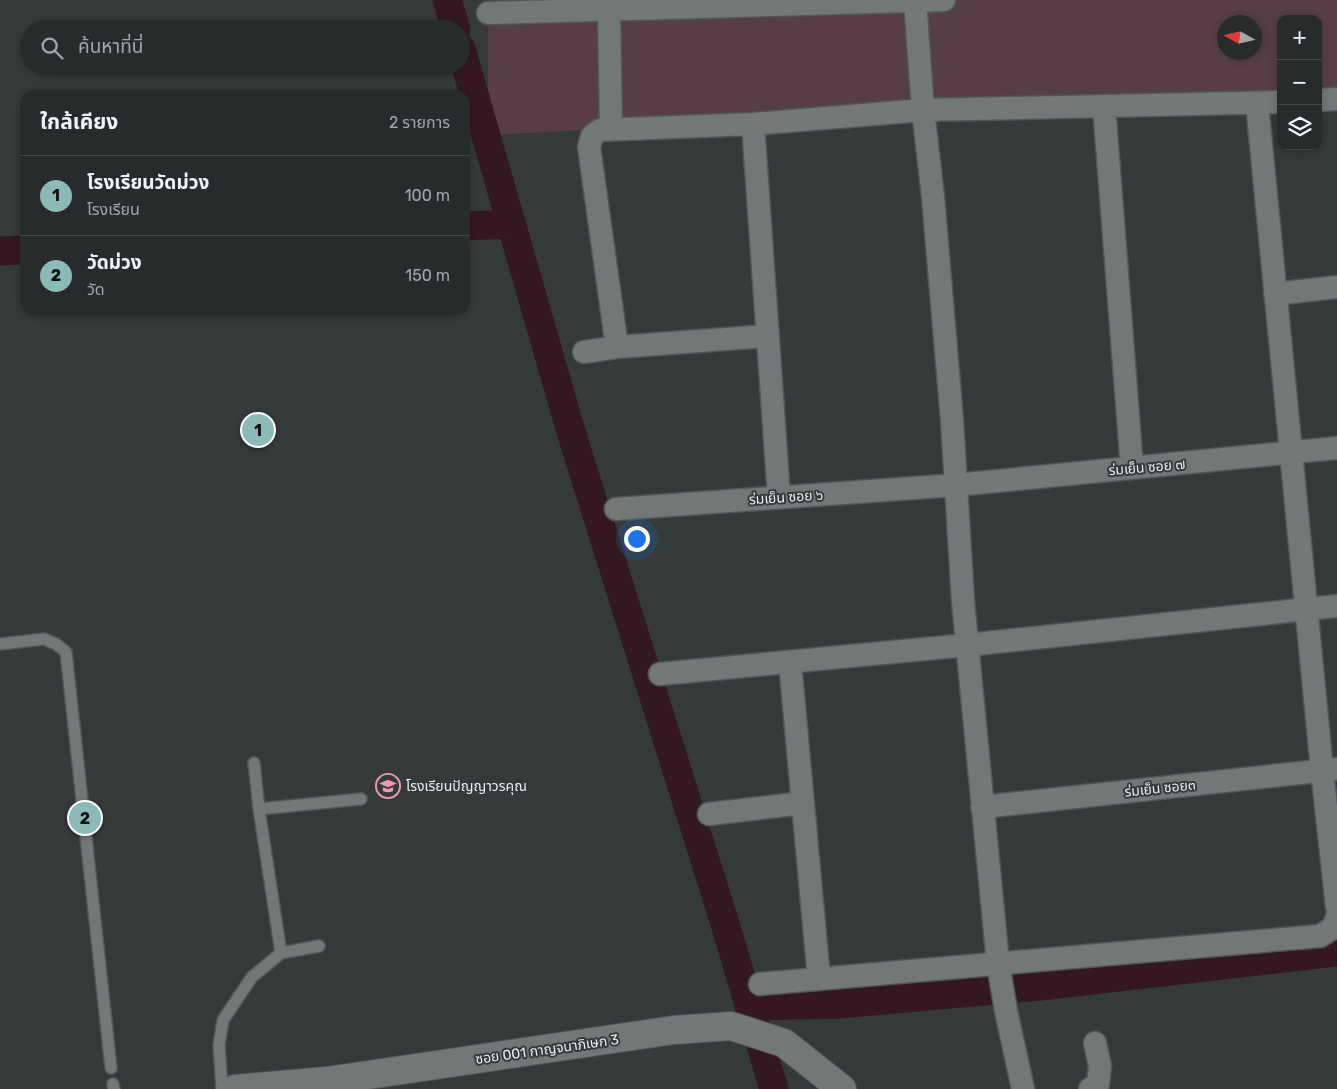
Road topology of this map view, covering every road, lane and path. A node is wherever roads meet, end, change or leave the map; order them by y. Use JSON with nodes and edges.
{"nodes":[{"id":1,"x":944,"y":0,"type":"edge"},
{"id":2,"x":915,"y":1,"type":"edge"},
{"id":3,"x":722,"y":3,"type":"edge"},
{"id":4,"x":524,"y":6,"type":"edge"},
{"id":5,"x":609,"y":10,"type":"junction"},
{"id":6,"x":488,"y":13,"type":"dead end"},
{"id":7,"x":1337,"y":99,"type":"edge"},
{"id":8,"x":1322,"y":100,"type":"edge"},
{"id":9,"x":1257,"y":102,"type":"junction"},
{"id":10,"x":1277,"y":102,"type":"edge"},
{"id":11,"x":1104,"y":106,"type":"junction"},
{"id":12,"x":922,"y":110,"type":"junction"},
{"id":13,"x":753,"y":124,"type":"junction"},
{"id":14,"x":611,"y":129,"type":"junction"},
{"id":15,"x":1337,"y":288,"type":"edge"},
{"id":16,"x":1275,"y":294,"type":"junction"},
{"id":17,"x":768,"y":336,"type":"junction"},
{"id":18,"x":617,"y":347,"type":"junction"},
{"id":19,"x":584,"y":352,"type":"dead end"},
{"id":20,"x":1337,"y":448,"type":"edge"},
{"id":21,"x":1291,"y":453,"type":"junction"},
{"id":22,"x":1132,"y":468,"type":"junction"},
{"id":23,"x":956,"y":484,"type":"junction"},
{"id":24,"x":779,"y":497,"type":"junction"},
{"id":25,"x":616,"y":509,"type":"dead end"},
{"id":26,"x":1337,"y":606,"type":"edge"},
{"id":27,"x":1306,"y":609,"type":"junction"},
{"id":28,"x":0,"y":644,"type":"edge"},
{"id":29,"x":967,"y":646,"type":"junction"},
{"id":30,"x":790,"y":662,"type":"junction"},
{"id":31,"x":660,"y":674,"type":"dead end"},
{"id":32,"x":254,"y":763,"type":"dead end"},
{"id":33,"x":1329,"y":770,"type":"edge"},
{"id":34,"x":361,"y":799,"type":"dead end"},
{"id":35,"x":803,"y":803,"type":"junction"},
{"id":36,"x":982,"y":807,"type":"junction"},
{"id":37,"x":259,"y":810,"type":"junction"},
{"id":38,"x":709,"y":814,"type":"dead end"},
{"id":39,"x":1337,"y":907,"type":"edge"},
{"id":40,"x":1337,"y":917,"type":"edge"},
{"id":41,"x":319,"y":946,"type":"dead end"},
{"id":42,"x":281,"y":953,"type":"junction"},
{"id":43,"x":999,"y":971,"type":"junction"},
{"id":44,"x":819,"y":979,"type":"junction"},
{"id":45,"x":760,"y":984,"type":"dead end"},
{"id":46,"x":1095,"y":1042,"type":"dead end"},
{"id":47,"x":112,"y":1068,"type":"dead end"},
{"id":48,"x":841,"y":1088,"type":"edge"},
{"id":49,"x":222,"y":1089,"type":"edge"},
{"id":50,"x":235,"y":1089,"type":"edge"},
{"id":51,"x":1022,"y":1089,"type":"edge"},
{"id":52,"x":1090,"y":1089,"type":"edge"}],
"edges":[{"from":1,"to":2,"type":"street"},
{"from":2,"to":3,"type":"street"},
{"from":2,"to":12,"type":"street"},
{"from":3,"to":5,"type":"street"},
{"from":4,"to":5,"type":"street"},
{"from":4,"to":6,"type":"street"},
{"from":5,"to":14,"type":"street"},
{"from":7,"to":8,"type":"street"},
{"from":9,"to":10,"type":"street"},
{"from":9,"to":11,"type":"street"},
{"from":9,"to":16,"type":"street"},
{"from":11,"to":12,"type":"street"},
{"from":11,"to":22,"type":"street"},
{"from":12,"to":13,"type":"street"},
{"from":12,"to":23,"type":"street"},
{"from":13,"to":14,"type":"street"},
{"from":13,"to":17,"type":"street"},
{"from":14,"to":18,"type":"street"},
{"from":15,"to":16,"type":"street"},
{"from":16,"to":21,"type":"street"},
{"from":17,"to":18,"type":"street"},
{"from":17,"to":24,"type":"street"},
{"from":18,"to":19,"type":"street"},
{"from":20,"to":21,"type":"street","name":"ร่มเย็น ซอย ๗"},
{"from":21,"to":22,"type":"street","name":"ร่มเย็น ซอย ๗"},
{"from":21,"to":27,"type":"street"},
{"from":22,"to":23,"type":"street","name":"ร่มเย็น ซอย ๗"},
{"from":23,"to":24,"type":"street","name":"ร่มเย็น ซอย ๖"},
{"from":23,"to":29,"type":"street"},
{"from":24,"to":25,"type":"street","name":"ร่มเย็น ซอย ๖"},
{"from":26,"to":27,"type":"street"},
{"from":27,"to":29,"type":"street"},
{"from":27,"to":33,"type":"street"},
{"from":28,"to":47,"type":"lane"},
{"from":29,"to":30,"type":"street"},
{"from":29,"to":36,"type":"street"},
{"from":30,"to":31,"type":"street"},
{"from":30,"to":35,"type":"street"},
{"from":32,"to":37,"type":"lane"},
{"from":33,"to":36,"type":"street","name":"ร่มเย็น ซอย๓"},
{"from":33,"to":39,"type":"street"},
{"from":34,"to":37,"type":"lane"},
{"from":35,"to":38,"type":"street"},
{"from":35,"to":44,"type":"street"},
{"from":36,"to":43,"type":"street"},
{"from":37,"to":42,"type":"lane"},
{"from":40,"to":43,"type":"street"},
{"from":41,"to":42,"type":"lane"},
{"from":42,"to":49,"type":"lane"},
{"from":43,"to":44,"type":"street"},
{"from":43,"to":51,"type":"street"},
{"from":44,"to":45,"type":"street"},
{"from":46,"to":52,"type":"street"},
{"from":48,"to":50,"type":"street","name":"ซอย 001 กาญจนาภิเษก 3"}]}
